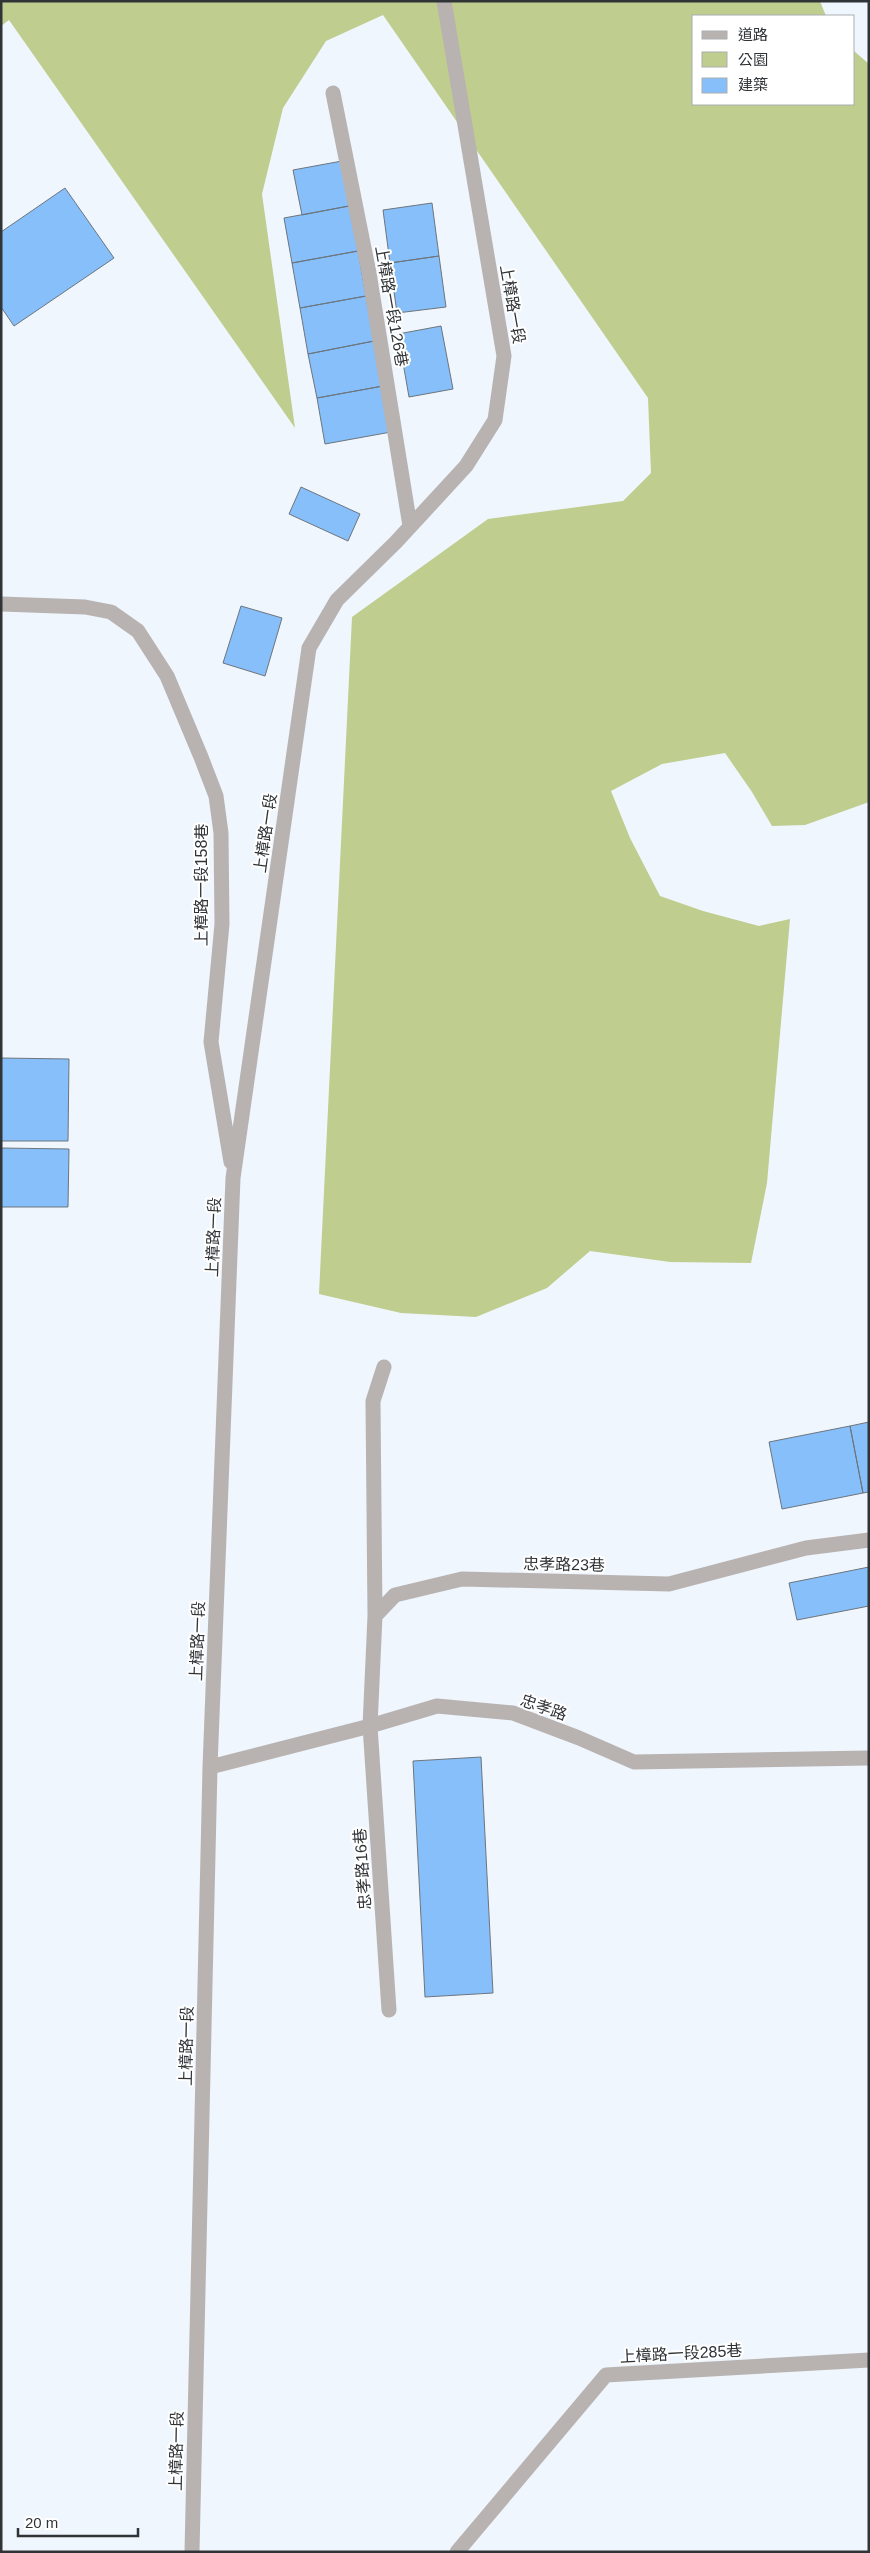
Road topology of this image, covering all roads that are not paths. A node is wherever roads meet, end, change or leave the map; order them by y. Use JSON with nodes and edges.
{"nodes":[{"id":1,"x":444,"y":1,"type":"edge"},
{"id":2,"x":333,"y":93,"type":"dead end"},
{"id":3,"x":410,"y":526,"type":"junction"},
{"id":4,"x":1,"y":604,"type":"edge"},
{"id":5,"x":233,"y":1178,"type":"junction"},
{"id":6,"x":384,"y":1367,"type":"dead end"},
{"id":7,"x":869,"y":1540,"type":"edge"},
{"id":8,"x":375,"y":1616,"type":"junction"},
{"id":9,"x":370,"y":1726,"type":"junction"},
{"id":10,"x":869,"y":1758,"type":"edge"},
{"id":11,"x":210,"y":1767,"type":"junction"},
{"id":12,"x":389,"y":2010,"type":"dead end"},
{"id":13,"x":869,"y":2360,"type":"edge"},
{"id":14,"x":192,"y":2552,"type":"edge"},
{"id":15,"x":457,"y":2552,"type":"edge"}],
"edges":[{"from":1,"to":3,"type":"street","name":"上樟路一段"},
{"from":2,"to":3,"type":"street","name":"上樟路一段126巷"},
{"from":3,"to":5,"type":"street","name":"上樟路一段"},
{"from":4,"to":5,"type":"street","name":"上樟路一段158巷"},
{"from":5,"to":11,"type":"street","name":"上樟路一段"},
{"from":6,"to":8,"type":"street"},
{"from":7,"to":8,"type":"street","name":"忠孝路23巷"},
{"from":8,"to":9,"type":"street"},
{"from":9,"to":10,"type":"street","name":"忠孝路"},
{"from":9,"to":11,"type":"street","name":"忠孝路"},
{"from":9,"to":12,"type":"street","name":"忠孝路16巷"},
{"from":11,"to":14,"type":"street","name":"上樟路一段"},
{"from":13,"to":15,"type":"street","name":"上樟路一段285巷"}]}
